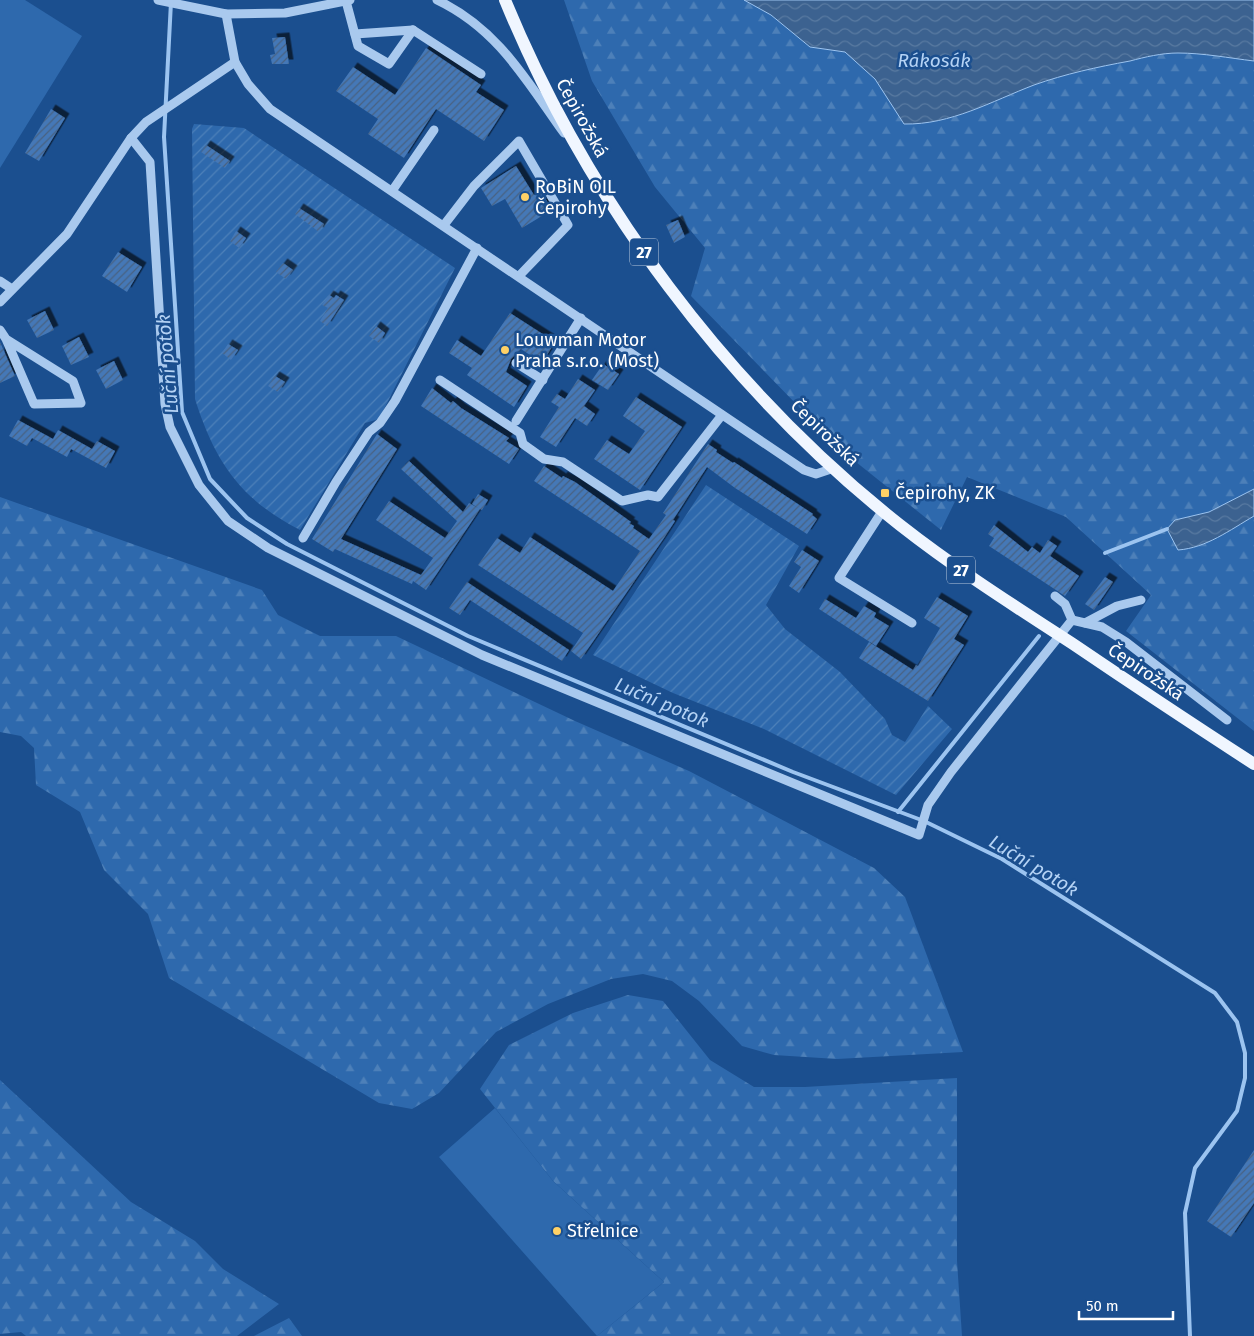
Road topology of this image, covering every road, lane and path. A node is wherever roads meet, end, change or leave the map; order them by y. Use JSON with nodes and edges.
{"nodes":[{"id":1,"x":348,"y":0,"type":"edge"},
{"id":2,"x":437,"y":0,"type":"edge"},
{"id":3,"x":505,"y":0,"type":"edge"},
{"id":4,"x":160,"y":1,"type":"edge"},
{"id":5,"x":226,"y":14,"type":"junction"},
{"id":6,"x":413,"y":30,"type":"junction"},
{"id":7,"x":355,"y":34,"type":"junction"},
{"id":8,"x":235,"y":62,"type":"junction"},
{"id":9,"x":481,"y":74,"type":"dead end"},
{"id":10,"x":434,"y":130,"type":"dead end"},
{"id":11,"x":131,"y":138,"type":"junction"},
{"id":12,"x":590,"y":169,"type":"junction"},
{"id":13,"x":392,"y":191,"type":"junction"},
{"id":14,"x":444,"y":226,"type":"junction"},
{"id":15,"x":477,"y":248,"type":"junction"},
{"id":16,"x":519,"y":276,"type":"junction"},
{"id":17,"x":0,"y":281,"type":"edge"},
{"id":18,"x":12,"y":289,"type":"junction"},
{"id":19,"x":0,"y":302,"type":"edge"},
{"id":20,"x":581,"y":318,"type":"junction"},
{"id":21,"x":0,"y":330,"type":"edge"},
{"id":22,"x":6,"y":339,"type":"junction"},
{"id":23,"x":516,"y":363,"type":"dead end"},
{"id":24,"x":440,"y":380,"type":"dead end"},
{"id":25,"x":543,"y":380,"type":"junction"},
{"id":26,"x":722,"y":415,"type":"junction"},
{"id":27,"x":516,"y":421,"type":"dead end"},
{"id":28,"x":834,"y":468,"type":"junction"},
{"id":29,"x":883,"y":510,"type":"junction"},
{"id":30,"x":303,"y":538,"type":"dead end"},
{"id":31,"x":1055,"y":596,"type":"dead end"},
{"id":32,"x":1141,"y":600,"type":"dead end"},
{"id":33,"x":1072,"y":620,"type":"junction"},
{"id":34,"x":912,"y":623,"type":"dead end"},
{"id":35,"x":1085,"y":623,"type":"junction"},
{"id":36,"x":1061,"y":637,"type":"junction"},
{"id":37,"x":1227,"y":720,"type":"dead end"},
{"id":38,"x":1254,"y":764,"type":"edge"}],
"edges":[{"from":1,"to":5,"type":"street"},
{"from":1,"to":7,"type":"street"},
{"from":2,"to":12,"type":"street"},
{"from":3,"to":12,"type":"main road","name":"Čepirožská","number":"27"},
{"from":4,"to":5,"type":"street"},
{"from":5,"to":8,"type":"street"},
{"from":6,"to":7,"type":"street"},
{"from":6,"to":7,"type":"street"},
{"from":6,"to":9,"type":"street"},
{"from":8,"to":11,"type":"street"},
{"from":8,"to":13,"type":"street"},
{"from":10,"to":13,"type":"street"},
{"from":11,"to":18,"type":"street"},
{"from":11,"to":36,"type":"street"},
{"from":12,"to":28,"type":"main road","name":"Čepirožská","number":"27"},
{"from":13,"to":14,"type":"street"},
{"from":14,"to":15,"type":"street"},
{"from":14,"to":16,"type":"street"},
{"from":15,"to":16,"type":"street"},
{"from":15,"to":30,"type":"street"},
{"from":16,"to":20,"type":"street"},
{"from":17,"to":18,"type":"street"},
{"from":18,"to":19,"type":"street"},
{"from":20,"to":25,"type":"street"},
{"from":20,"to":26,"type":"street"},
{"from":21,"to":22,"type":"street"},
{"from":22,"to":22,"type":"street"},
{"from":23,"to":25,"type":"street"},
{"from":24,"to":26,"type":"street"},
{"from":25,"to":27,"type":"street"},
{"from":26,"to":28,"type":"street"},
{"from":28,"to":29,"type":"main road","name":"Čepirožská","number":"27"},
{"from":29,"to":34,"type":"street"},
{"from":29,"to":36,"type":"main road","name":"Čepirožská","number":"27"},
{"from":31,"to":33,"type":"street"},
{"from":32,"to":35,"type":"street"},
{"from":33,"to":35,"type":"street"},
{"from":33,"to":36,"type":"street"},
{"from":35,"to":37,"type":"street"},
{"from":36,"to":38,"type":"main road","name":"Čepirožská","number":"27"}]}
